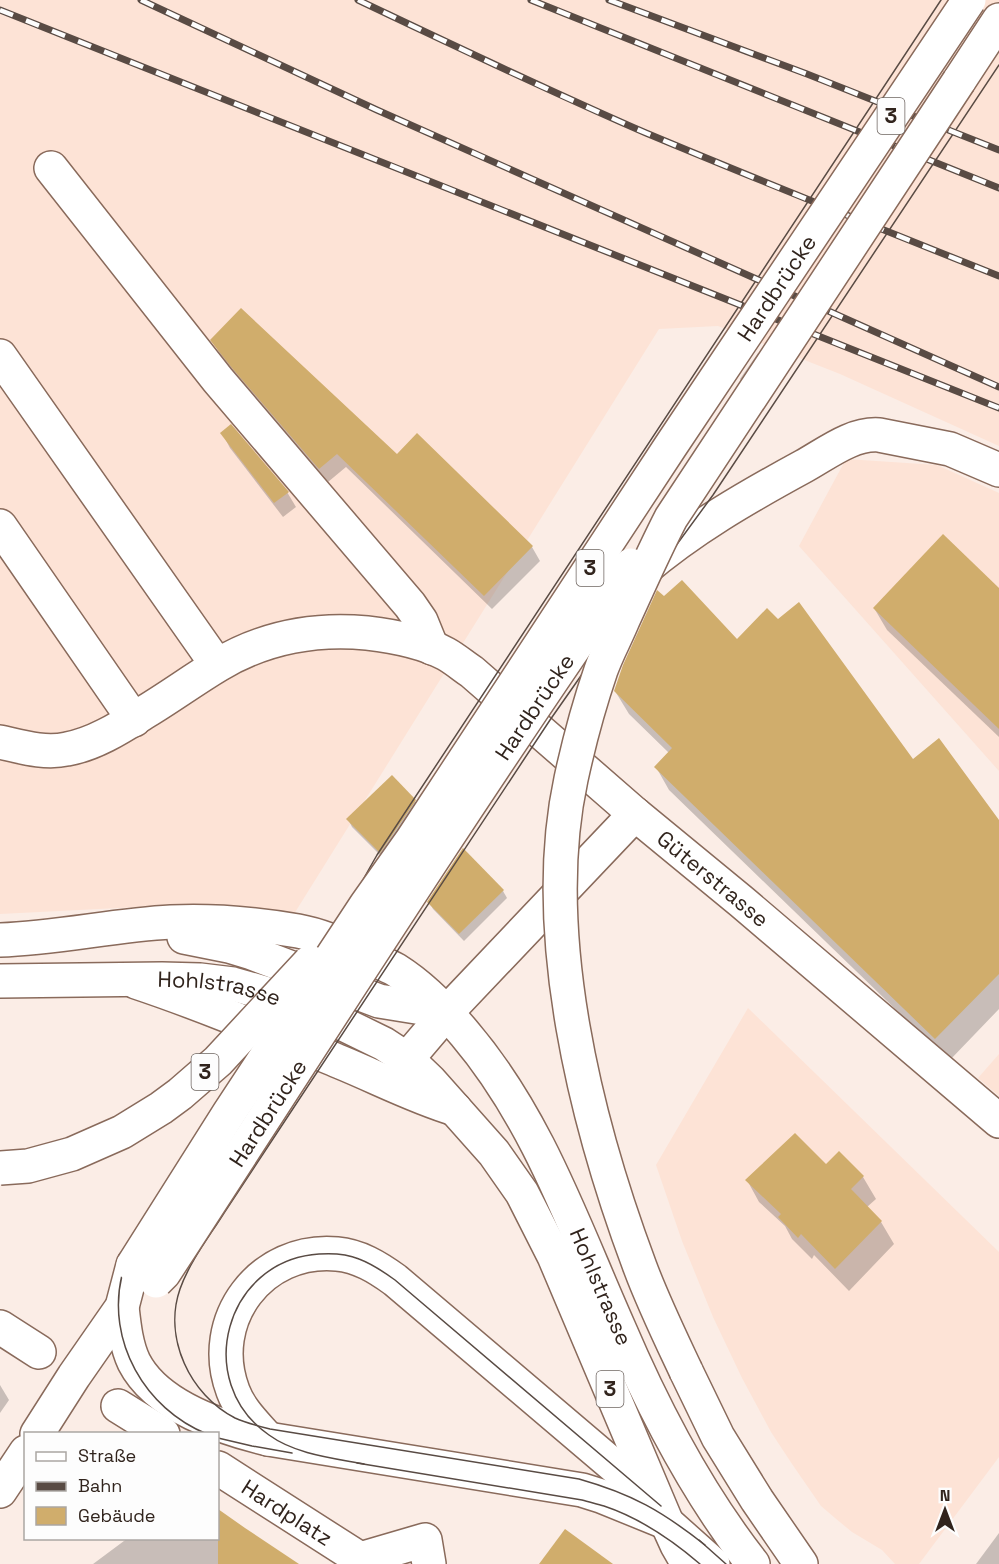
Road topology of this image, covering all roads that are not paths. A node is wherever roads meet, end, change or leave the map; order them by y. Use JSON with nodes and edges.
{"nodes":[{"id":1,"x":969,"y":0,"type":"edge"},
{"id":2,"x":999,"y":20,"type":"edge"},
{"id":3,"x":51,"y":168,"type":"dead end"},
{"id":4,"x":0,"y":356,"type":"edge"},
{"id":5,"x":999,"y":470,"type":"edge"},
{"id":6,"x":671,"y":518,"type":"junction"},
{"id":7,"x":0,"y":526,"type":"edge"},
{"id":8,"x":432,"y":648,"type":"junction"},
{"id":9,"x":217,"y":665,"type":"junction"},
{"id":10,"x":508,"y":704,"type":"junction"},
{"id":11,"x":134,"y":720,"type":"junction"},
{"id":12,"x":0,"y":742,"type":"edge"},
{"id":13,"x":635,"y":814,"type":"junction"},
{"id":14,"x":366,"y":905,"type":"junction"},
{"id":15,"x":0,"y":940,"type":"edge"},
{"id":16,"x":128,"y":979,"type":"junction"},
{"id":17,"x":0,"y":981,"type":"edge"},
{"id":18,"x":447,"y":1012,"type":"junction"},
{"id":19,"x":407,"y":1059,"type":"junction"},
{"id":20,"x":455,"y":1109,"type":"junction"},
{"id":21,"x":999,"y":1121,"type":"edge"},
{"id":22,"x":0,"y":1168,"type":"edge"},
{"id":23,"x":145,"y":1273,"type":"junction"},
{"id":24,"x":122,"y":1307,"type":"junction"},
{"id":25,"x":0,"y":1327,"type":"edge"},
{"id":26,"x":39,"y":1352,"type":"dead end"},
{"id":27,"x":118,"y":1406,"type":"dead end"},
{"id":28,"x":38,"y":1432,"type":"edge"},
{"id":29,"x":160,"y":1432,"type":"edge"},
{"id":30,"x":268,"y":1439,"type":"junction"},
{"id":31,"x":24,"y":1455,"type":"edge"},
{"id":32,"x":219,"y":1469,"type":"edge"},
{"id":33,"x":0,"y":1491,"type":"edge"},
{"id":34,"x":667,"y":1522,"type":"junction"},
{"id":35,"x":427,"y":1552,"type":"edge"},
{"id":36,"x":688,"y":1564,"type":"edge"},
{"id":37,"x":713,"y":1564,"type":"edge"},
{"id":38,"x":753,"y":1564,"type":"edge"},
{"id":39,"x":801,"y":1564,"type":"edge"}],
"edges":[{"from":1,"to":14,"type":"main road","name":"Hardbrücke","number":"3","bridge":true},
{"from":2,"to":6,"type":"main road","name":"Hardbrücke","number":"3","bridge":true},
{"from":3,"to":8,"type":"main road"},
{"from":4,"to":9,"type":"main road"},
{"from":5,"to":10,"type":"main road"},
{"from":6,"to":23,"type":"main road","name":"Hardbrücke","bridge":true},
{"from":6,"to":39,"type":"main road","name":"Hardbrücke","bridge":true},
{"from":7,"to":11,"type":"main road"},
{"from":8,"to":9,"type":"main road"},
{"from":8,"to":10,"type":"main road"},
{"from":9,"to":11,"type":"main road"},
{"from":10,"to":13,"type":"main road"},
{"from":11,"to":12,"type":"main road"},
{"from":13,"to":18,"type":"main road","name":"Güterstrasse"},
{"from":13,"to":21,"type":"main road","name":"Güterstrasse"},
{"from":14,"to":22,"type":"main road","name":"Hardbrücke","number":"3","bridge":true},
{"from":14,"to":23,"type":"main road","name":"Hardbrücke","bridge":true},
{"from":15,"to":18,"type":"main road","name":"Hohlstrasse"},
{"from":16,"to":17,"type":"main road","name":"Hohlstrasse","number":"3"},
{"from":16,"to":19,"type":"main road","name":"Hohlstrasse","number":"3"},
{"from":16,"to":20,"type":"main road","name":"Hohlstrasse"},
{"from":18,"to":19,"type":"main road","name":"Güterstrasse"},
{"from":18,"to":38,"type":"main road","name":"Hohlstrasse"},
{"from":19,"to":20,"type":"main road","name":"Hohlstrasse","number":"3"},
{"from":20,"to":34,"type":"main road","name":"Hohlstrasse","number":"3"},
{"from":23,"to":24,"type":"main road","name":"Hardbrücke"},
{"from":24,"to":28,"type":"main road","name":"Hardbrücke"},
{"from":24,"to":30,"type":"main road"},
{"from":25,"to":26,"type":"main road"},
{"from":27,"to":29,"type":"main road"},
{"from":30,"to":34,"type":"main road"},
{"from":30,"to":34,"type":"main road"},
{"from":31,"to":33,"type":"main road"},
{"from":32,"to":35,"type":"main road","name":"Hardplatz"},
{"from":34,"to":36,"type":"main road","name":"Hohlstrasse","number":"3"},
{"from":34,"to":37,"type":"main road","name":"Hohlstrasse"}]}
